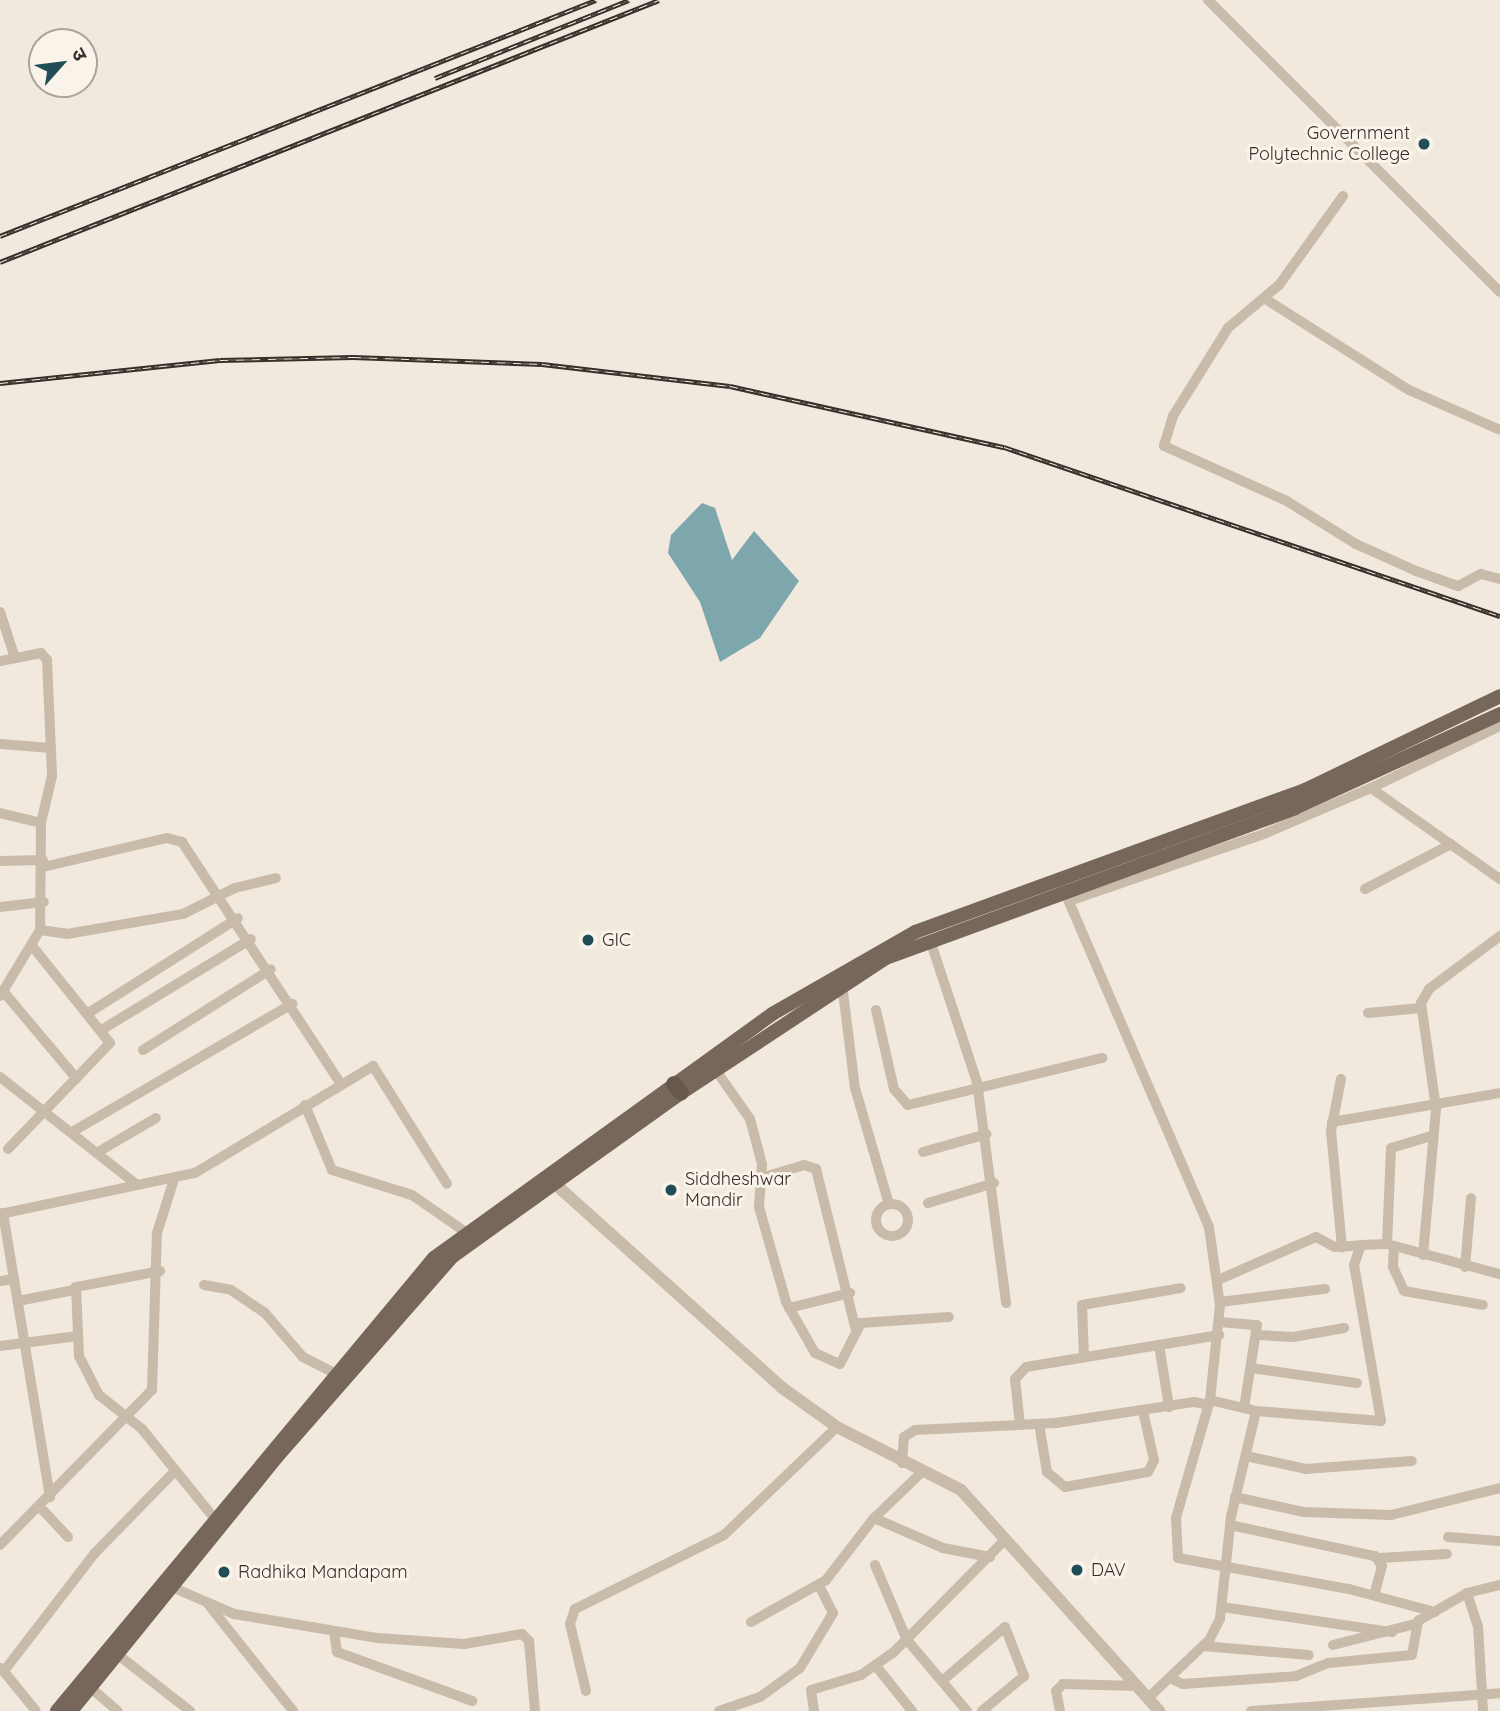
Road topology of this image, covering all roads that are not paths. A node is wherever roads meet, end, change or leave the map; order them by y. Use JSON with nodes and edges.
{"nodes":[{"id":1,"x":1208,"y":0,"type":"edge"},
{"id":2,"x":1343,"y":196,"type":"dead end"},
{"id":3,"x":1500,"y":292,"type":"edge"},
{"id":4,"x":1265,"y":298,"type":"junction"},
{"id":5,"x":1500,"y":430,"type":"edge"},
{"id":6,"x":1500,"y":579,"type":"edge"},
{"id":7,"x":0,"y":612,"type":"edge"},
{"id":8,"x":15,"y":658,"type":"junction"},
{"id":9,"x":0,"y":661,"type":"edge"},
{"id":10,"x":1500,"y":696,"type":"edge"},
{"id":11,"x":1500,"y":714,"type":"edge"},
{"id":12,"x":1500,"y":726,"type":"edge"},
{"id":13,"x":0,"y":744,"type":"edge"},
{"id":14,"x":51,"y":748,"type":"junction"},
{"id":15,"x":1371,"y":788,"type":"junction"},
{"id":16,"x":0,"y":813,"type":"edge"},
{"id":17,"x":41,"y":822,"type":"junction"},
{"id":18,"x":1451,"y":844,"type":"junction"},
{"id":19,"x":0,"y":861,"type":"edge"},
{"id":20,"x":43,"y":864,"type":"junction"},
{"id":21,"x":276,"y":878,"type":"dead end"},
{"id":22,"x":1087,"y":878,"type":"junction"},
{"id":23,"x":1500,"y":879,"type":"edge"},
{"id":24,"x":1365,"y":889,"type":"dead end"},
{"id":25,"x":1065,"y":891,"type":"junction"},
{"id":26,"x":221,"y":894,"type":"junction"},
{"id":27,"x":44,"y":902,"type":"junction"},
{"id":28,"x":0,"y":907,"type":"edge"},
{"id":29,"x":238,"y":918,"type":"junction"},
{"id":30,"x":40,"y":930,"type":"junction"},
{"id":31,"x":1500,"y":936,"type":"edge"},
{"id":32,"x":251,"y":939,"type":"junction"},
{"id":33,"x":930,"y":940,"type":"junction"},
{"id":34,"x":33,"y":947,"type":"junction"},
{"id":35,"x":271,"y":970,"type":"junction"},
{"id":36,"x":842,"y":983,"type":"junction"},
{"id":37,"x":2,"y":993,"type":"edge"},
{"id":38,"x":292,"y":1004,"type":"junction"},
{"id":39,"x":1421,"y":1008,"type":"junction"},
{"id":40,"x":877,"y":1010,"type":"dead end"},
{"id":41,"x":90,"y":1012,"type":"junction"},
{"id":42,"x":1368,"y":1013,"type":"dead end"},
{"id":43,"x":103,"y":1029,"type":"junction"},
{"id":44,"x":142,"y":1049,"type":"dead end"},
{"id":45,"x":1102,"y":1058,"type":"dead end"},
{"id":46,"x":715,"y":1069,"type":"junction"},
{"id":47,"x":0,"y":1077,"type":"edge"},
{"id":48,"x":76,"y":1077,"type":"junction"},
{"id":49,"x":1341,"y":1079,"type":"dead end"},
{"id":50,"x":341,"y":1084,"type":"junction"},
{"id":51,"x":677,"y":1088,"type":"junction"},
{"id":52,"x":978,"y":1091,"type":"junction"},
{"id":53,"x":1500,"y":1093,"type":"edge"},
{"id":54,"x":305,"y":1105,"type":"junction"},
{"id":55,"x":1436,"y":1108,"type":"junction"},
{"id":56,"x":42,"y":1110,"type":"junction"},
{"id":57,"x":156,"y":1118,"type":"dead end"},
{"id":58,"x":1332,"y":1122,"type":"junction"},
{"id":59,"x":72,"y":1132,"type":"junction"},
{"id":60,"x":987,"y":1133,"type":"junction"},
{"id":61,"x":1431,"y":1136,"type":"junction"},
{"id":62,"x":8,"y":1149,"type":"dead end"},
{"id":63,"x":98,"y":1152,"type":"junction"},
{"id":64,"x":923,"y":1152,"type":"dead end"},
{"id":65,"x":761,"y":1178,"type":"junction"},
{"id":66,"x":174,"y":1179,"type":"junction"},
{"id":67,"x":554,"y":1183,"type":"junction"},
{"id":68,"x":994,"y":1183,"type":"junction"},
{"id":69,"x":447,"y":1184,"type":"dead end"},
{"id":70,"x":137,"y":1185,"type":"junction"},
{"id":71,"x":1471,"y":1198,"type":"dead end"},
{"id":72,"x":928,"y":1203,"type":"dead end"},
{"id":73,"x":889,"y":1204,"type":"dead end"},
{"id":74,"x":2,"y":1214,"type":"edge"},
{"id":75,"x":464,"y":1231,"type":"junction"},
{"id":76,"x":1362,"y":1245,"type":"junction"},
{"id":77,"x":1390,"y":1245,"type":"junction"},
{"id":78,"x":1342,"y":1247,"type":"junction"},
{"id":79,"x":1423,"y":1255,"type":"junction"},
{"id":80,"x":1465,"y":1267,"type":"junction"},
{"id":81,"x":160,"y":1271,"type":"junction"},
{"id":82,"x":1500,"y":1274,"type":"edge"},
{"id":83,"x":14,"y":1279,"type":"junction"},
{"id":84,"x":1218,"y":1279,"type":"junction"},
{"id":85,"x":0,"y":1281,"type":"edge"},
{"id":86,"x":204,"y":1285,"type":"dead end"},
{"id":87,"x":1181,"y":1288,"type":"dead end"},
{"id":88,"x":1325,"y":1289,"type":"dead end"},
{"id":89,"x":74,"y":1290,"type":"junction"},
{"id":90,"x":850,"y":1293,"type":"junction"},
{"id":91,"x":18,"y":1301,"type":"junction"},
{"id":92,"x":1220,"y":1302,"type":"junction"},
{"id":93,"x":1006,"y":1303,"type":"dead end"},
{"id":94,"x":1483,"y":1306,"type":"dead end"},
{"id":95,"x":789,"y":1308,"type":"junction"},
{"id":96,"x":948,"y":1317,"type":"dead end"},
{"id":97,"x":1220,"y":1322,"type":"junction"},
{"id":98,"x":855,"y":1327,"type":"junction"},
{"id":99,"x":1344,"y":1328,"type":"dead end"},
{"id":100,"x":1219,"y":1335,"type":"junction"},
{"id":101,"x":1257,"y":1335,"type":"junction"},
{"id":102,"x":77,"y":1336,"type":"junction"},
{"id":103,"x":25,"y":1343,"type":"junction"},
{"id":104,"x":1159,"y":1345,"type":"junction"},
{"id":105,"x":0,"y":1346,"type":"edge"},
{"id":106,"x":1084,"y":1357,"type":"junction"},
{"id":107,"x":1251,"y":1368,"type":"junction"},
{"id":108,"x":333,"y":1372,"type":"junction"},
{"id":109,"x":1357,"y":1383,"type":"dead end"},
{"id":110,"x":1210,"y":1402,"type":"junction"},
{"id":111,"x":1169,"y":1407,"type":"junction"},
{"id":112,"x":1244,"y":1408,"type":"junction"},
{"id":113,"x":1143,"y":1411,"type":"junction"},
{"id":114,"x":1256,"y":1412,"type":"junction"},
{"id":115,"x":130,"y":1417,"type":"junction"},
{"id":116,"x":1040,"y":1424,"type":"junction"},
{"id":117,"x":1020,"y":1425,"type":"junction"},
{"id":118,"x":837,"y":1427,"type":"junction"},
{"id":119,"x":1246,"y":1455,"type":"junction"},
{"id":120,"x":1412,"y":1461,"type":"dead end"},
{"id":121,"x":902,"y":1462,"type":"junction"},
{"id":122,"x":175,"y":1471,"type":"junction"},
{"id":123,"x":921,"y":1473,"type":"junction"},
{"id":124,"x":1500,"y":1488,"type":"edge"},
{"id":125,"x":50,"y":1497,"type":"junction"},
{"id":126,"x":1236,"y":1497,"type":"junction"},
{"id":127,"x":40,"y":1507,"type":"junction"},
{"id":128,"x":874,"y":1518,"type":"junction"},
{"id":129,"x":216,"y":1522,"type":"junction"},
{"id":130,"x":1230,"y":1525,"type":"junction"},
{"id":131,"x":68,"y":1536,"type":"dead end"},
{"id":132,"x":1448,"y":1537,"type":"dead end"},
{"id":133,"x":1500,"y":1541,"type":"edge"},
{"id":134,"x":1002,"y":1543,"type":"junction"},
{"id":135,"x":0,"y":1545,"type":"edge"},
{"id":136,"x":1447,"y":1554,"type":"dead end"},
{"id":137,"x":990,"y":1557,"type":"junction"},
{"id":138,"x":1379,"y":1558,"type":"junction"},
{"id":139,"x":875,"y":1565,"type":"dead end"},
{"id":140,"x":1226,"y":1570,"type":"junction"},
{"id":141,"x":1500,"y":1585,"type":"edge"},
{"id":142,"x":819,"y":1586,"type":"junction"},
{"id":143,"x":172,"y":1587,"type":"junction"},
{"id":144,"x":1466,"y":1593,"type":"junction"},
{"id":145,"x":1374,"y":1595,"type":"junction"},
{"id":146,"x":208,"y":1604,"type":"junction"},
{"id":147,"x":1222,"y":1607,"type":"junction"},
{"id":148,"x":1435,"y":1612,"type":"junction"},
{"id":149,"x":751,"y":1622,"type":"dead end"},
{"id":150,"x":1415,"y":1623,"type":"junction"},
{"id":151,"x":334,"y":1631,"type":"junction"},
{"id":152,"x":1392,"y":1632,"type":"junction"},
{"id":153,"x":907,"y":1640,"type":"junction"},
{"id":154,"x":1203,"y":1646,"type":"junction"},
{"id":155,"x":1333,"y":1646,"type":"dead end"},
{"id":156,"x":117,"y":1654,"type":"junction"},
{"id":157,"x":1309,"y":1655,"type":"dead end"},
{"id":158,"x":876,"y":1666,"type":"junction"},
{"id":159,"x":2,"y":1669,"type":"edge"},
{"id":160,"x":1170,"y":1678,"type":"junction"},
{"id":161,"x":942,"y":1681,"type":"junction"},
{"id":162,"x":1139,"y":1686,"type":"junction"},
{"id":163,"x":90,"y":1687,"type":"junction"},
{"id":164,"x":586,"y":1691,"type":"dead end"},
{"id":165,"x":1500,"y":1693,"type":"edge"},
{"id":166,"x":1482,"y":1695,"type":"junction"},
{"id":167,"x":1149,"y":1698,"type":"junction"},
{"id":168,"x":472,"y":1701,"type":"dead end"},
{"id":169,"x":1302,"y":1708,"type":"edge"},
{"id":170,"x":36,"y":1711,"type":"edge"},
{"id":171,"x":57,"y":1711,"type":"edge"},
{"id":172,"x":71,"y":1711,"type":"edge"},
{"id":173,"x":118,"y":1711,"type":"edge"},
{"id":174,"x":190,"y":1711,"type":"edge"},
{"id":175,"x":293,"y":1711,"type":"edge"},
{"id":176,"x":535,"y":1711,"type":"edge"},
{"id":177,"x":719,"y":1711,"type":"edge"},
{"id":178,"x":814,"y":1711,"type":"edge"},
{"id":179,"x":912,"y":1711,"type":"edge"},
{"id":180,"x":967,"y":1711,"type":"edge"},
{"id":181,"x":982,"y":1711,"type":"edge"},
{"id":182,"x":1060,"y":1711,"type":"edge"},
{"id":183,"x":1159,"y":1711,"type":"edge"},
{"id":184,"x":1251,"y":1711,"type":"edge"},
{"id":185,"x":1483,"y":1711,"type":"edge"}],
"edges":[{"from":1,"to":3,"type":"street"},
{"from":2,"to":4,"type":"street"},
{"from":4,"to":5,"type":"street"},
{"from":4,"to":6,"type":"street"},
{"from":7,"to":8,"type":"street"},
{"from":8,"to":9,"type":"street"},
{"from":8,"to":14,"type":"street"},
{"from":10,"to":22,"type":"main road"},
{"from":11,"to":22,"type":"main road"},
{"from":12,"to":15,"type":"street"},
{"from":13,"to":14,"type":"street"},
{"from":14,"to":17,"type":"street"},
{"from":15,"to":18,"type":"street"},
{"from":15,"to":25,"type":"street"},
{"from":16,"to":17,"type":"street"},
{"from":17,"to":20,"type":"street"},
{"from":18,"to":23,"type":"street"},
{"from":18,"to":24,"type":"street"},
{"from":19,"to":20,"type":"street"},
{"from":20,"to":26,"type":"street"},
{"from":20,"to":27,"type":"street"},
{"from":21,"to":26,"type":"street"},
{"from":22,"to":25,"type":"main road"},
{"from":25,"to":33,"type":"main road"},
{"from":25,"to":51,"type":"main road"},
{"from":25,"to":84,"type":"street"},
{"from":26,"to":29,"type":"street"},
{"from":26,"to":30,"type":"street"},
{"from":27,"to":28,"type":"street"},
{"from":27,"to":30,"type":"street"},
{"from":29,"to":32,"type":"street"},
{"from":29,"to":41,"type":"street"},
{"from":30,"to":34,"type":"street"},
{"from":31,"to":39,"type":"street"},
{"from":32,"to":35,"type":"street"},
{"from":32,"to":43,"type":"street"},
{"from":33,"to":36,"type":"main road"},
{"from":33,"to":52,"type":"street"},
{"from":34,"to":37,"type":"street"},
{"from":34,"to":41,"type":"street"},
{"from":35,"to":38,"type":"street"},
{"from":35,"to":44,"type":"street"},
{"from":36,"to":46,"type":"main road"},
{"from":36,"to":73,"type":"street"},
{"from":37,"to":48,"type":"street"},
{"from":38,"to":50,"type":"street"},
{"from":38,"to":59,"type":"street"},
{"from":39,"to":42,"type":"street"},
{"from":39,"to":55,"type":"street"},
{"from":40,"to":52,"type":"street"},
{"from":41,"to":43,"type":"street"},
{"from":43,"to":48,"type":"street"},
{"from":45,"to":52,"type":"street"},
{"from":46,"to":51,"type":"main road"},
{"from":46,"to":65,"type":"street"},
{"from":47,"to":56,"type":"street"},
{"from":48,"to":56,"type":"street"},
{"from":49,"to":58,"type":"street"},
{"from":50,"to":54,"type":"street"},
{"from":50,"to":69,"type":"street"},
{"from":51,"to":67,"type":"main road"},
{"from":51,"to":75,"type":"main road"},
{"from":52,"to":60,"type":"street"},
{"from":53,"to":55,"type":"street"},
{"from":54,"to":66,"type":"street"},
{"from":54,"to":75,"type":"street"},
{"from":55,"to":58,"type":"street"},
{"from":55,"to":61,"type":"street"},
{"from":56,"to":59,"type":"street"},
{"from":56,"to":62,"type":"street"},
{"from":57,"to":63,"type":"street"},
{"from":58,"to":78,"type":"street"},
{"from":59,"to":63,"type":"street"},
{"from":60,"to":64,"type":"street"},
{"from":60,"to":68,"type":"street"},
{"from":61,"to":77,"type":"street"},
{"from":61,"to":79,"type":"street"},
{"from":63,"to":70,"type":"street"},
{"from":65,"to":90,"type":"street"},
{"from":65,"to":95,"type":"street"},
{"from":66,"to":70,"type":"street"},
{"from":66,"to":81,"type":"street"},
{"from":67,"to":118,"type":"street"},
{"from":67,"to":129,"type":"main road"},
{"from":68,"to":72,"type":"street"},
{"from":68,"to":93,"type":"street"},
{"from":70,"to":74,"type":"street"},
{"from":71,"to":80,"type":"street"},
{"from":74,"to":83,"type":"street"},
{"from":75,"to":108,"type":"main road"},
{"from":76,"to":77,"type":"street"},
{"from":76,"to":78,"type":"street"},
{"from":76,"to":114,"type":"street"},
{"from":77,"to":79,"type":"street"},
{"from":77,"to":94,"type":"street"},
{"from":78,"to":84,"type":"street"},
{"from":79,"to":80,"type":"street"},
{"from":80,"to":82,"type":"street"},
{"from":81,"to":89,"type":"street"},
{"from":81,"to":115,"type":"street"},
{"from":83,"to":85,"type":"street"},
{"from":83,"to":91,"type":"street"},
{"from":84,"to":92,"type":"street"},
{"from":86,"to":108,"type":"street"},
{"from":87,"to":106,"type":"street"},
{"from":88,"to":92,"type":"street"},
{"from":89,"to":91,"type":"street"},
{"from":89,"to":102,"type":"street"},
{"from":90,"to":95,"type":"street"},
{"from":90,"to":98,"type":"street"},
{"from":91,"to":103,"type":"street"},
{"from":92,"to":97,"type":"street"},
{"from":95,"to":98,"type":"street"},
{"from":96,"to":98,"type":"street"},
{"from":97,"to":100,"type":"street"},
{"from":97,"to":101,"type":"street"},
{"from":99,"to":101,"type":"street"},
{"from":100,"to":104,"type":"street"},
{"from":100,"to":110,"type":"street"},
{"from":101,"to":107,"type":"street"},
{"from":102,"to":103,"type":"street"},
{"from":102,"to":115,"type":"street"},
{"from":103,"to":105,"type":"street"},
{"from":103,"to":125,"type":"street"},
{"from":104,"to":106,"type":"street"},
{"from":104,"to":111,"type":"street"},
{"from":106,"to":117,"type":"street"},
{"from":107,"to":109,"type":"street"},
{"from":107,"to":112,"type":"street"},
{"from":108,"to":129,"type":"main road"},
{"from":110,"to":111,"type":"street"},
{"from":110,"to":112,"type":"street"},
{"from":110,"to":140,"type":"street"},
{"from":111,"to":113,"type":"street"},
{"from":112,"to":114,"type":"street"},
{"from":113,"to":116,"type":"street"},
{"from":113,"to":116,"type":"street"},
{"from":114,"to":119,"type":"street"},
{"from":115,"to":122,"type":"street"},
{"from":115,"to":125,"type":"street"},
{"from":116,"to":117,"type":"street"},
{"from":117,"to":121,"type":"street"},
{"from":118,"to":121,"type":"street"},
{"from":118,"to":164,"type":"street"},
{"from":119,"to":120,"type":"street"},
{"from":119,"to":126,"type":"street"},
{"from":121,"to":123,"type":"street"},
{"from":122,"to":129,"type":"street"},
{"from":122,"to":159,"type":"street"},
{"from":123,"to":128,"type":"street"},
{"from":123,"to":134,"type":"street"},
{"from":124,"to":126,"type":"street"},
{"from":125,"to":127,"type":"street"},
{"from":126,"to":130,"type":"street"},
{"from":127,"to":131,"type":"street"},
{"from":127,"to":135,"type":"street"},
{"from":128,"to":137,"type":"street"},
{"from":128,"to":142,"type":"street"},
{"from":129,"to":143,"type":"main road"},
{"from":129,"to":171,"type":"main road"},
{"from":130,"to":138,"type":"street"},
{"from":130,"to":140,"type":"street"},
{"from":132,"to":133,"type":"street"},
{"from":134,"to":137,"type":"street"},
{"from":134,"to":162,"type":"street"},
{"from":136,"to":138,"type":"street"},
{"from":137,"to":153,"type":"street"},
{"from":138,"to":145,"type":"street"},
{"from":139,"to":153,"type":"street"},
{"from":140,"to":145,"type":"street"},
{"from":140,"to":147,"type":"street"},
{"from":141,"to":144,"type":"street"},
{"from":142,"to":149,"type":"street"},
{"from":142,"to":177,"type":"street"},
{"from":143,"to":146,"type":"street"},
{"from":143,"to":156,"type":"main road"},
{"from":144,"to":148,"type":"street"},
{"from":144,"to":166,"type":"street"},
{"from":145,"to":148,"type":"street"},
{"from":146,"to":151,"type":"street"},
{"from":146,"to":175,"type":"street"},
{"from":147,"to":152,"type":"street"},
{"from":147,"to":154,"type":"street"},
{"from":148,"to":150,"type":"street"},
{"from":150,"to":152,"type":"street"},
{"from":150,"to":160,"type":"street"},
{"from":151,"to":168,"type":"street"},
{"from":151,"to":176,"type":"street"},
{"from":152,"to":155,"type":"street"},
{"from":153,"to":158,"type":"street"},
{"from":153,"to":161,"type":"street"},
{"from":154,"to":157,"type":"street"},
{"from":154,"to":160,"type":"street"},
{"from":156,"to":163,"type":"main road"},
{"from":156,"to":174,"type":"street"},
{"from":158,"to":178,"type":"street"},
{"from":158,"to":179,"type":"street"},
{"from":159,"to":170,"type":"street"},
{"from":160,"to":167,"type":"street"},
{"from":161,"to":180,"type":"street"},
{"from":161,"to":181,"type":"street"},
{"from":162,"to":167,"type":"street"},
{"from":162,"to":182,"type":"street"},
{"from":163,"to":172,"type":"main road"},
{"from":163,"to":173,"type":"street"},
{"from":165,"to":166,"type":"street"},
{"from":166,"to":169,"type":"street"},
{"from":166,"to":185,"type":"street"},
{"from":167,"to":183,"type":"street"},
{"from":169,"to":184,"type":"street"}]}
